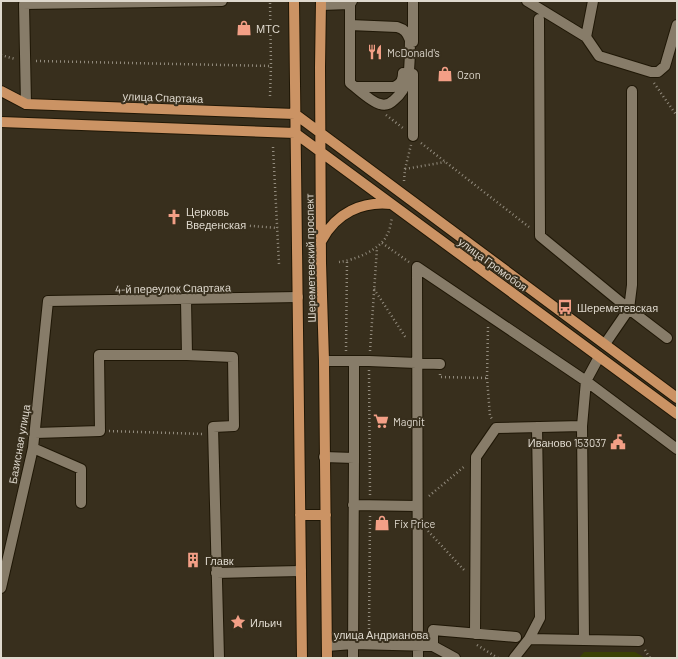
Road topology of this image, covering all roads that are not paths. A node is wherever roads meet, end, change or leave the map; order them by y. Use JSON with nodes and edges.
{"nodes":[{"id":1,"x":222,"y":1,"type":"edge"},
{"id":2,"x":294,"y":1,"type":"edge"},
{"id":3,"x":413,"y":1,"type":"edge"},
{"id":4,"x":527,"y":1,"type":"edge"},
{"id":5,"x":594,"y":1,"type":"edge"},
{"id":6,"x":23,"y":2,"type":"edge"},
{"id":7,"x":321,"y":3,"type":"edge"},
{"id":8,"x":351,"y":3,"type":"edge"},
{"id":9,"x":539,"y":19,"type":"dead end"},
{"id":10,"x":677,"y":25,"type":"edge"},
{"id":11,"x":350,"y":26,"type":"junction"},
{"id":12,"x":586,"y":37,"type":"junction"},
{"id":13,"x":354,"y":86,"type":"junction"},
{"id":14,"x":1,"y":91,"type":"edge"},
{"id":15,"x":632,"y":91,"type":"dead end"},
{"id":16,"x":26,"y":104,"type":"junction"},
{"id":17,"x":295,"y":114,"type":"junction"},
{"id":18,"x":1,"y":122,"type":"edge"},
{"id":19,"x":295,"y":133,"type":"junction"},
{"id":20,"x":320,"y":133,"type":"junction"},
{"id":21,"x":413,"y":136,"type":"road end"},
{"id":22,"x":321,"y":152,"type":"junction"},
{"id":23,"x":392,"y":204,"type":"junction"},
{"id":24,"x":322,"y":240,"type":"junction"},
{"id":25,"x":298,"y":297,"type":"junction"},
{"id":26,"x":186,"y":300,"type":"junction"},
{"id":27,"x":48,"y":301,"type":"joint"},
{"id":28,"x":628,"y":308,"type":"junction"},
{"id":29,"x":667,"y":338,"type":"dead end"},
{"id":30,"x":605,"y":344,"type":"junction"},
{"id":31,"x":187,"y":355,"type":"junction"},
{"id":32,"x":599,"y":357,"type":"junction"},
{"id":33,"x":416,"y":358,"type":"junction"},
{"id":34,"x":324,"y":361,"type":"junction"},
{"id":35,"x":350,"y":362,"type":"junction"},
{"id":36,"x":440,"y":364,"type":"road end"},
{"id":37,"x":586,"y":381,"type":"junction"},
{"id":38,"x":677,"y":398,"type":"edge"},
{"id":39,"x":677,"y":414,"type":"edge"},
{"id":40,"x":582,"y":426,"type":"junction"},
{"id":41,"x":537,"y":427,"type":"junction"},
{"id":42,"x":35,"y":433,"type":"junction"},
{"id":43,"x":32,"y":448,"type":"junction"},
{"id":44,"x":677,"y":449,"type":"edge"},
{"id":45,"x":324,"y":457,"type":"junction"},
{"id":46,"x":354,"y":458,"type":"junction"},
{"id":47,"x":81,"y":503,"type":"dead end"},
{"id":48,"x":354,"y":506,"type":"junction"},
{"id":49,"x":417,"y":506,"type":"junction"},
{"id":50,"x":300,"y":515,"type":"junction"},
{"id":51,"x":326,"y":515,"type":"junction"},
{"id":52,"x":301,"y":571,"type":"junction"},
{"id":53,"x":216,"y":573,"type":"junction"},
{"id":54,"x":1,"y":588,"type":"edge"},
{"id":55,"x":475,"y":634,"type":"junction"},
{"id":56,"x":516,"y":636,"type":"dead end"},
{"id":57,"x":529,"y":640,"type":"junction"},
{"id":58,"x":584,"y":640,"type":"junction"},
{"id":59,"x":639,"y":641,"type":"dead end"},
{"id":60,"x":352,"y":644,"type":"junction"},
{"id":61,"x":327,"y":646,"type":"junction"},
{"id":62,"x":418,"y":646,"type":"junction"},
{"id":63,"x":433,"y":646,"type":"junction"},
{"id":64,"x":218,"y":658,"type":"edge"},
{"id":65,"x":302,"y":658,"type":"edge"},
{"id":66,"x":327,"y":658,"type":"edge"},
{"id":67,"x":353,"y":658,"type":"edge"},
{"id":68,"x":418,"y":658,"type":"edge"},
{"id":69,"x":455,"y":658,"type":"edge"},
{"id":70,"x":514,"y":658,"type":"edge"}],
"edges":[{"from":1,"to":6,"type":"street"},
{"from":2,"to":17,"type":"main road","name":"Шереметевский проспект"},
{"from":3,"to":21,"type":"street"},
{"from":4,"to":12,"type":"street"},
{"from":5,"to":12,"type":"street"},
{"from":6,"to":16,"type":"street"},
{"from":7,"to":8,"type":"street"},
{"from":7,"to":20,"type":"main road","name":"Шереметевский проспект"},
{"from":8,"to":11,"type":"street"},
{"from":9,"to":28,"type":"street"},
{"from":10,"to":12,"type":"street"},
{"from":11,"to":13,"type":"street"},
{"from":11,"to":13,"type":"street"},
{"from":11,"to":13,"type":"street"},
{"from":14,"to":16,"type":"main road","name":"улица Спартака"},
{"from":15,"to":28,"type":"street"},
{"from":16,"to":17,"type":"main road","name":"улица Спартака"},
{"from":17,"to":19,"type":"main road","name":"Шереметевский проспект"},
{"from":17,"to":20,"type":"main road"},
{"from":18,"to":19,"type":"main road"},
{"from":19,"to":22,"type":"main road","name":"улица Громобоя"},
{"from":19,"to":25,"type":"main road","name":"Шереметевский проспект"},
{"from":20,"to":22,"type":"main road","name":"Шереметевский проспект"},
{"from":20,"to":30,"type":"main road","name":"улица Громобоя"},
{"from":22,"to":23,"type":"main road","name":"улица Громобоя"},
{"from":22,"to":24,"type":"main road","name":"Шереметевский проспект"},
{"from":23,"to":24,"type":"main road"},
{"from":23,"to":32,"type":"main road","name":"улица Громобоя"},
{"from":24,"to":34,"type":"main road","name":"Шереметевский проспект"},
{"from":25,"to":26,"type":"street","name":"4-й переулок Спартака"},
{"from":25,"to":50,"type":"main road","name":"Шереметевский проспект"},
{"from":26,"to":27,"type":"street","name":"4-й переулок Спартака"},
{"from":26,"to":31,"type":"street"},
{"from":27,"to":42,"type":"street","name":"Базисная улица"},
{"from":28,"to":29,"type":"street"},
{"from":28,"to":30,"type":"street"},
{"from":30,"to":38,"type":"main road","name":"улица Громобоя"},
{"from":31,"to":42,"type":"street"},
{"from":31,"to":53,"type":"street"},
{"from":32,"to":37,"type":"street"},
{"from":32,"to":39,"type":"main road","name":"улица Громобоя"},
{"from":33,"to":35,"type":"street"},
{"from":33,"to":36,"type":"street"},
{"from":33,"to":37,"type":"street"},
{"from":33,"to":49,"type":"street"},
{"from":34,"to":35,"type":"street"},
{"from":34,"to":45,"type":"main road","name":"Шереметевский проспект"},
{"from":35,"to":46,"type":"street"},
{"from":37,"to":40,"type":"street"},
{"from":37,"to":44,"type":"street"},
{"from":40,"to":41,"type":"street"},
{"from":40,"to":58,"type":"street"},
{"from":41,"to":55,"type":"street"},
{"from":41,"to":57,"type":"street"},
{"from":42,"to":43,"type":"street","name":"Базисная улица"},
{"from":43,"to":47,"type":"street"},
{"from":43,"to":54,"type":"street","name":"Базисная улица"},
{"from":45,"to":46,"type":"street"},
{"from":45,"to":51,"type":"main road","name":"Шереметевский проспект"},
{"from":46,"to":48,"type":"street"},
{"from":48,"to":49,"type":"street"},
{"from":48,"to":60,"type":"street"},
{"from":49,"to":62,"type":"street"},
{"from":50,"to":51,"type":"main road"},
{"from":50,"to":52,"type":"main road","name":"Шереметевский проспект"},
{"from":51,"to":61,"type":"main road","name":"Шереметевский проспект"},
{"from":52,"to":53,"type":"street"},
{"from":52,"to":65,"type":"main road","name":"Шереметевский проспект"},
{"from":53,"to":64,"type":"street"},
{"from":55,"to":56,"type":"street"},
{"from":55,"to":63,"type":"street"},
{"from":57,"to":58,"type":"street"},
{"from":57,"to":70,"type":"street"},
{"from":58,"to":59,"type":"street"},
{"from":60,"to":61,"type":"street","name":"улица Андрианова"},
{"from":60,"to":62,"type":"street","name":"улица Андрианова"},
{"from":60,"to":67,"type":"street"},
{"from":61,"to":66,"type":"main road","name":"Шереметевский проспект"},
{"from":62,"to":63,"type":"street","name":"улица Андрианова"},
{"from":62,"to":68,"type":"street"},
{"from":63,"to":69,"type":"street","name":"улица Андрианова"}]}
